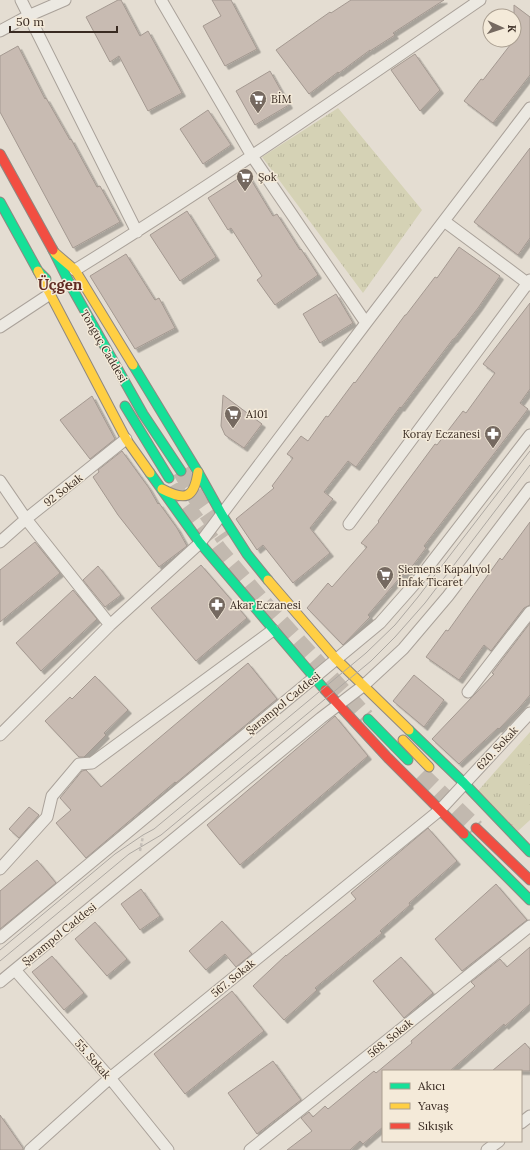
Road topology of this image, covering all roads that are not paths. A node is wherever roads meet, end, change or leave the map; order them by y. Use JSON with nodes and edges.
{"nodes":[{"id":1,"x":21,"y":0,"type":"edge"},
{"id":2,"x":65,"y":0,"type":"edge"},
{"id":3,"x":161,"y":0,"type":"edge"},
{"id":4,"x":480,"y":0,"type":"edge"},
{"id":5,"x":28,"y":16,"type":"junction"},
{"id":6,"x":0,"y":31,"type":"edge"},
{"id":7,"x":530,"y":108,"type":"edge"},
{"id":8,"x":0,"y":154,"type":"edge"},
{"id":9,"x":252,"y":156,"type":"junction"},
{"id":10,"x":0,"y":202,"type":"edge"},
{"id":11,"x":444,"y":221,"type":"junction"},
{"id":12,"x":137,"y":232,"type":"junction"},
{"id":13,"x":54,"y":253,"type":"junction"},
{"id":14,"x":75,"y":270,"type":"junction"},
{"id":15,"x":529,"y":282,"type":"edge"},
{"id":16,"x":56,"y":293,"type":"junction"},
{"id":17,"x":366,"y":324,"type":"junction"},
{"id":18,"x":0,"y":327,"type":"edge"},
{"id":19,"x":122,"y":400,"type":"dead end"},
{"id":20,"x":530,"y":434,"type":"edge"},
{"id":21,"x":126,"y":439,"type":"junction"},
{"id":22,"x":180,"y":471,"type":"tunnel mouth"},
{"id":23,"x":198,"y":472,"type":"junction"},
{"id":24,"x":169,"y":478,"type":"tunnel mouth"},
{"id":25,"x":0,"y":481,"type":"edge"},
{"id":26,"x":530,"y":488,"type":"edge"},
{"id":27,"x":162,"y":489,"type":"junction"},
{"id":28,"x":222,"y":515,"type":"junction"},
{"id":29,"x":26,"y":519,"type":"junction"},
{"id":30,"x":350,"y":524,"type":"dead end"},
{"id":31,"x":0,"y":542,"type":"edge"},
{"id":32,"x":200,"y":543,"type":"junction"},
{"id":33,"x":530,"y":612,"type":"edge"},
{"id":34,"x":110,"y":625,"type":"junction"},
{"id":35,"x":273,"y":630,"type":"junction"},
{"id":36,"x":336,"y":659,"type":"junction"},
{"id":37,"x":314,"y":678,"type":"junction"},
{"id":38,"x":363,"y":686,"type":"junction"},
{"id":39,"x":468,"y":692,"type":"dead end"},
{"id":40,"x":340,"y":705,"type":"junction"},
{"id":41,"x":530,"y":713,"type":"edge"},
{"id":42,"x":366,"y":717,"type":"tunnel mouth"},
{"id":43,"x":396,"y":733,"type":"dead end"},
{"id":44,"x":0,"y":735,"type":"edge"},
{"id":45,"x":429,"y":767,"type":"tunnel mouth"},
{"id":46,"x":416,"y":768,"type":"tunnel mouth"},
{"id":47,"x":464,"y":783,"type":"junction"},
{"id":48,"x":440,"y":810,"type":"junction"},
{"id":49,"x":476,"y":828,"type":"tunnel mouth"},
{"id":50,"x":504,"y":842,"type":"dead end"},
{"id":51,"x":530,"y":852,"type":"edge"},
{"id":52,"x":0,"y":869,"type":"edge"},
{"id":53,"x":530,"y":869,"type":"edge"},
{"id":54,"x":530,"y":880,"type":"edge"},
{"id":55,"x":530,"y":900,"type":"edge"},
{"id":56,"x":530,"y":926,"type":"edge"},
{"id":57,"x":0,"y":938,"type":"edge"},
{"id":58,"x":15,"y":970,"type":"junction"},
{"id":59,"x":0,"y":982,"type":"edge"},
{"id":60,"x":110,"y":1078,"type":"junction"},
{"id":61,"x":530,"y":1116,"type":"edge"},
{"id":62,"x":522,"y":1122,"type":"edge"},
{"id":63,"x":498,"y":1142,"type":"edge"},
{"id":64,"x":30,"y":1150,"type":"edge"},
{"id":65,"x":168,"y":1150,"type":"edge"},
{"id":66,"x":250,"y":1150,"type":"edge"},
{"id":67,"x":487,"y":1150,"type":"edge"}],
"edges":[{"from":1,"to":5,"type":"street"},
{"from":2,"to":5,"type":"street"},
{"from":3,"to":9,"type":"street"},
{"from":4,"to":9,"type":"street"},
{"from":5,"to":6,"type":"street"},
{"from":5,"to":12,"type":"street"},
{"from":7,"to":11,"type":"street"},
{"from":8,"to":13,"type":"main road","name":"Tonguç Caddesi"},
{"from":9,"to":12,"type":"street"},
{"from":9,"to":17,"type":"street"},
{"from":10,"to":16,"type":"main road"},
{"from":11,"to":15,"type":"street"},
{"from":11,"to":17,"type":"street"},
{"from":12,"to":14,"type":"street"},
{"from":13,"to":14,"type":"main road"},
{"from":13,"to":22,"type":"main road","name":"Tonguç Caddesi"},
{"from":14,"to":23,"type":"main road"},
{"from":15,"to":30,"type":"street"},
{"from":16,"to":18,"type":"street"},
{"from":16,"to":21,"type":"main road"},
{"from":17,"to":28,"type":"street"},
{"from":19,"to":24,"type":"main road","name":"Tonguç Caddesi"},
{"from":20,"to":36,"type":"street","name":"Şarampol Caddesi"},
{"from":21,"to":27,"type":"main road"},
{"from":21,"to":29,"type":"street","name":"92 Sokak"},
{"from":23,"to":27,"type":"main road"},
{"from":23,"to":28,"type":"main road"},
{"from":25,"to":29,"type":"street"},
{"from":26,"to":38,"type":"street","name":"Şarampol Caddesi"},
{"from":27,"to":32,"type":"main road"},
{"from":28,"to":32,"type":"street"},
{"from":28,"to":36,"type":"main road"},
{"from":29,"to":31,"type":"street","name":"92 Sokak"},
{"from":29,"to":34,"type":"street"},
{"from":32,"to":34,"type":"street"},
{"from":32,"to":35,"type":"main road"},
{"from":33,"to":39,"type":"street"},
{"from":34,"to":44,"type":"street"},
{"from":35,"to":37,"type":"main road"},
{"from":35,"to":52,"type":"street"},
{"from":36,"to":37,"type":"street","name":"Şarampol Caddesi"},
{"from":36,"to":38,"type":"main road"},
{"from":37,"to":40,"type":"main road"},
{"from":37,"to":57,"type":"street","name":"Şarampol Caddesi"},
{"from":38,"to":40,"type":"street","name":"Şarampol Caddesi"},
{"from":38,"to":47,"type":"main road"},
{"from":40,"to":48,"type":"main road"},
{"from":40,"to":58,"type":"street","name":"Şarampol Caddesi"},
{"from":41,"to":47,"type":"street","name":"620. Sokak"},
{"from":42,"to":46,"type":"main road"},
{"from":43,"to":45,"type":"main road"},
{"from":47,"to":48,"type":"street","name":"620. Sokak"},
{"from":47,"to":51,"type":"main road"},
{"from":48,"to":55,"type":"main road"},
{"from":48,"to":60,"type":"street","name":"567. Sokak"},
{"from":49,"to":54,"type":"main road"},
{"from":50,"to":53,"type":"main road"},
{"from":56,"to":66,"type":"street","name":"568. Sokak"},
{"from":58,"to":59,"type":"street","name":"Şarampol Caddesi"},
{"from":58,"to":60,"type":"street","name":"55. Sokak"},
{"from":60,"to":64,"type":"street","name":"567. Sokak"},
{"from":60,"to":65,"type":"street","name":"55. Sokak"},
{"from":61,"to":62,"type":"street"},
{"from":63,"to":67,"type":"street"}]}
